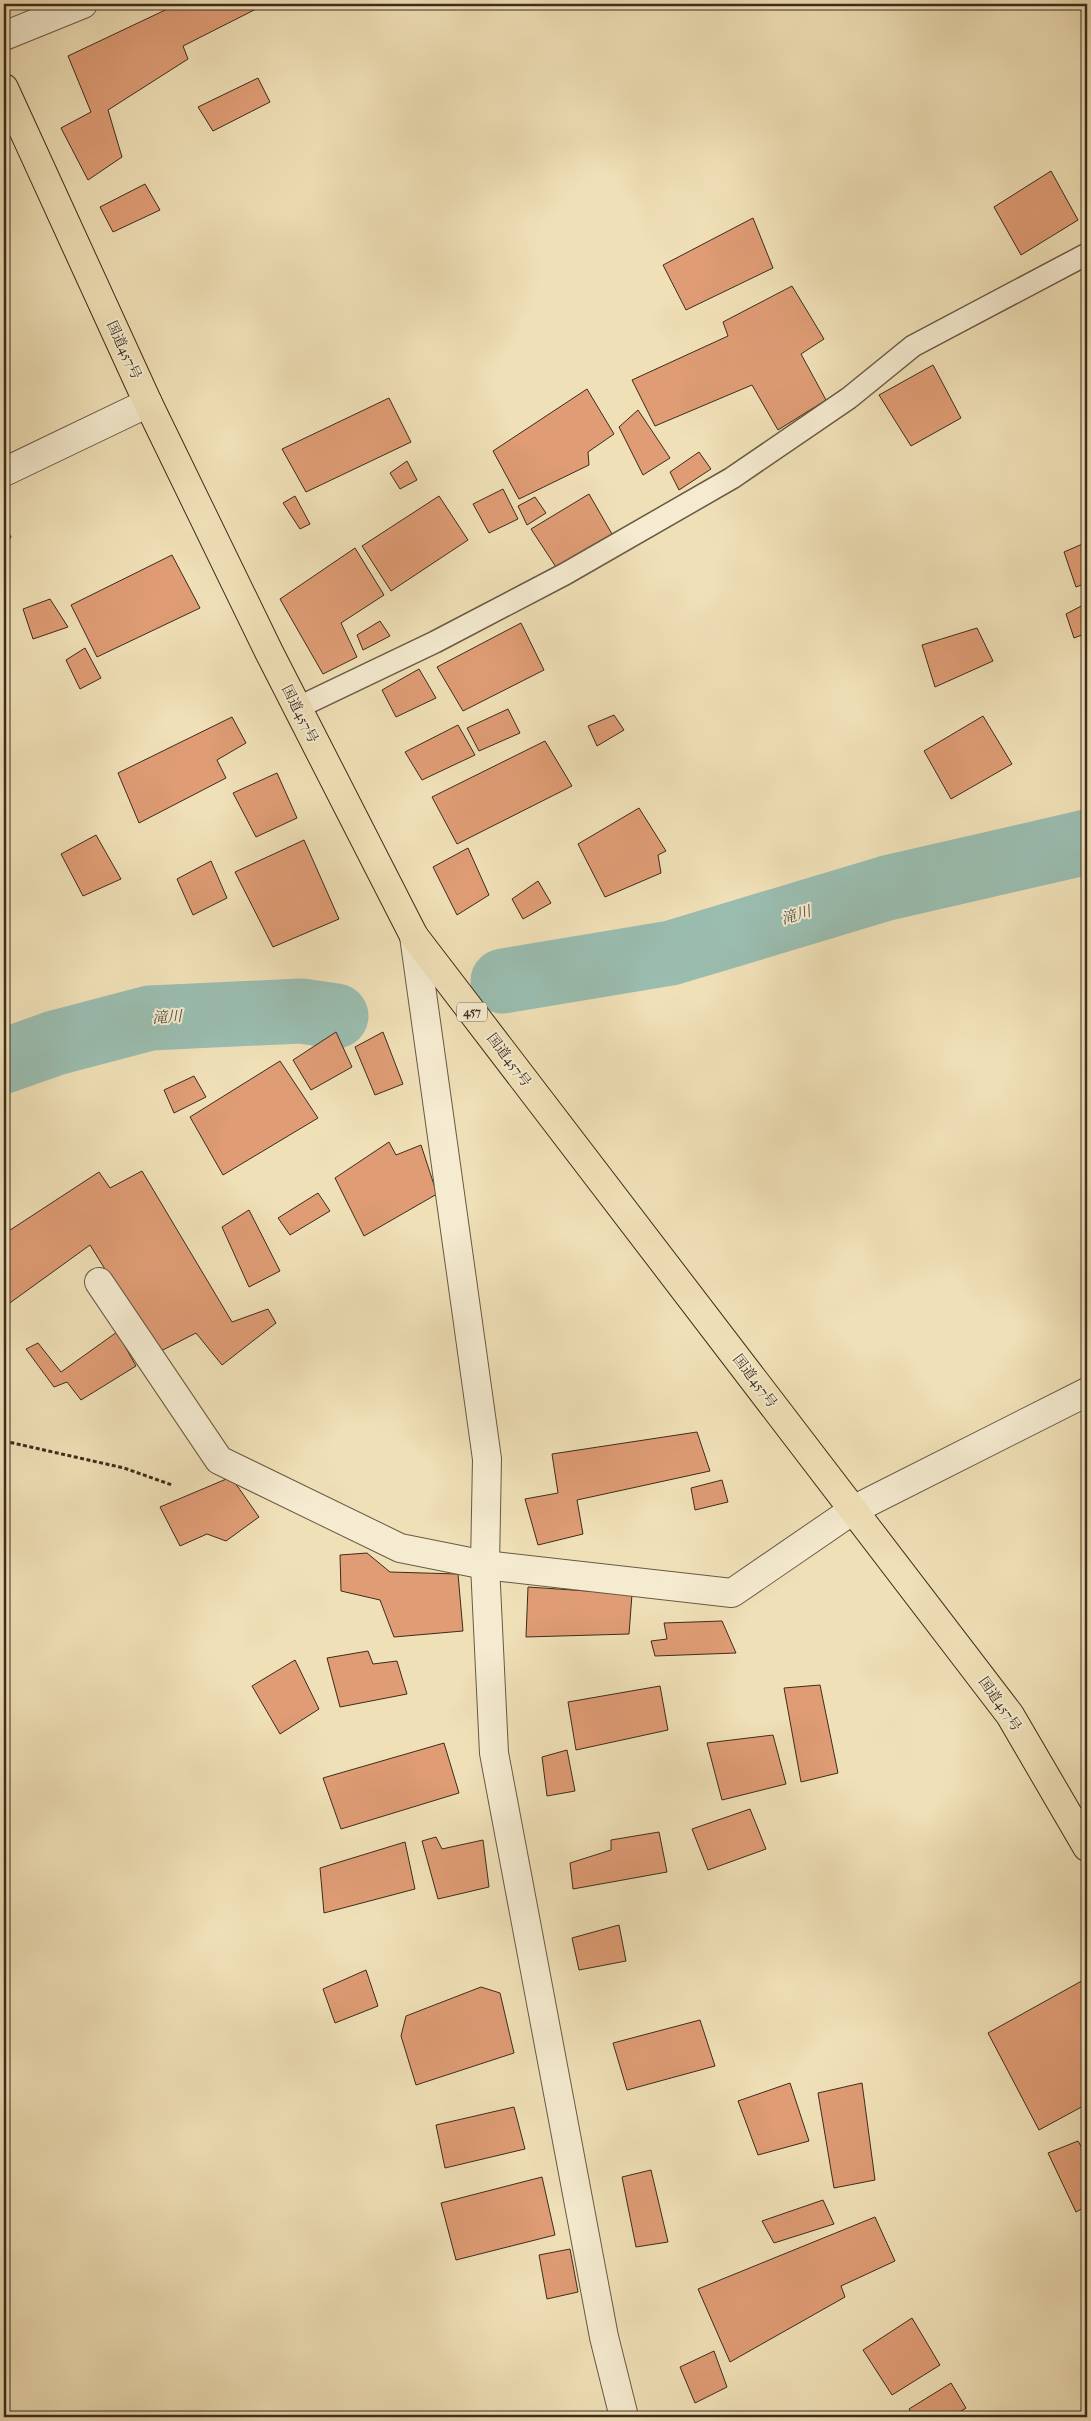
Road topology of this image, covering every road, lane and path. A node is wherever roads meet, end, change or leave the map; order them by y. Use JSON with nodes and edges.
{"nodes":[{"id":1,"x":83,"y":4,"type":"edge"},
{"id":2,"x":4,"y":36,"type":"edge"},
{"id":3,"x":4,"y":88,"type":"edge"},
{"id":4,"x":1087,"y":254,"type":"edge"},
{"id":5,"x":148,"y":403,"type":"junction"},
{"id":6,"x":4,"y":472,"type":"edge"},
{"id":7,"x":297,"y":708,"type":"junction"},
{"id":8,"x":414,"y":936,"type":"junction"},
{"id":9,"x":99,"y":1282,"type":"dead end"},
{"id":10,"x":1087,"y":1392,"type":"edge"},
{"id":11,"x":4,"y":1441,"type":"edge"},
{"id":12,"x":172,"y":1485,"type":"dead end"},
{"id":13,"x":853,"y":1510,"type":"junction"},
{"id":14,"x":485,"y":1565,"type":"junction"},
{"id":15,"x":1087,"y":1847,"type":"edge"},
{"id":16,"x":624,"y":2417,"type":"edge"}],
"edges":[{"from":1,"to":2,"type":"street"},
{"from":3,"to":5,"type":"highway","name":"国道457号","number":"457"},
{"from":4,"to":7,"type":"lane"},
{"from":5,"to":6,"type":"street"},
{"from":5,"to":7,"type":"highway","name":"国道457号","number":"457"},
{"from":7,"to":8,"type":"highway","name":"国道457号","number":"457"},
{"from":8,"to":13,"type":"highway","name":"国道457号","number":"457"},
{"from":8,"to":14,"type":"street"},
{"from":9,"to":14,"type":"street"},
{"from":10,"to":13,"type":"street"},
{"from":11,"to":12,"type":"path"},
{"from":13,"to":14,"type":"street"},
{"from":13,"to":15,"type":"highway","name":"国道457号","number":"457"},
{"from":14,"to":16,"type":"street"}]}
